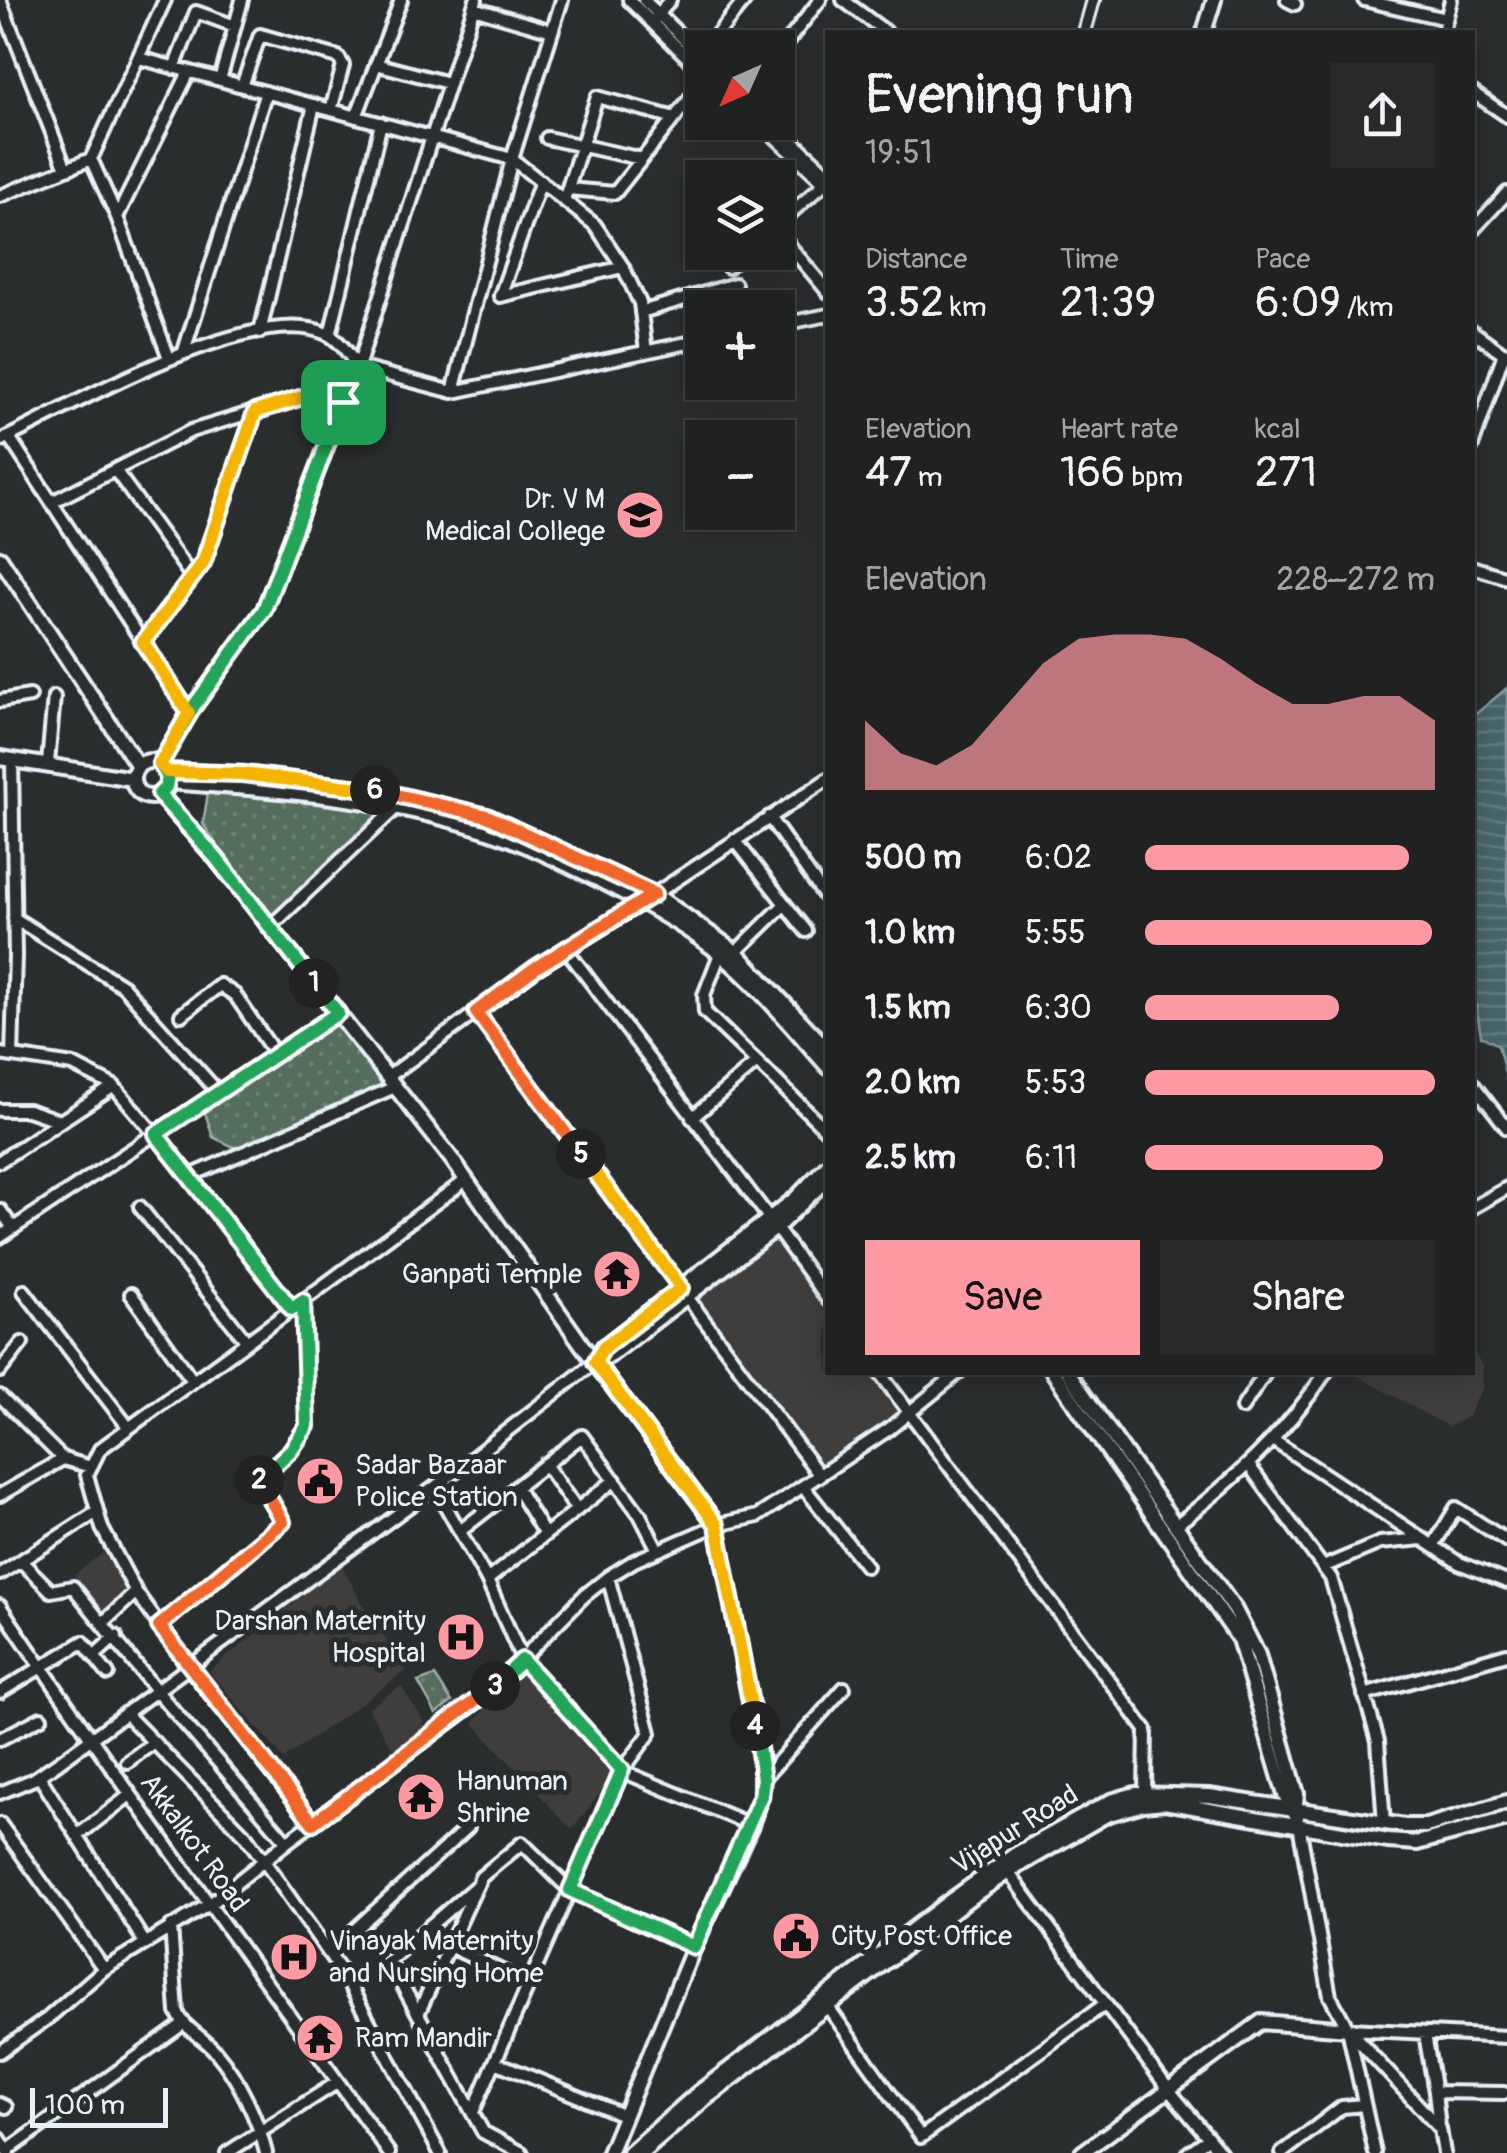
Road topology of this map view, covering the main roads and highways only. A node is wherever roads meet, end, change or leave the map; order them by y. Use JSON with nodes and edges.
{"nodes":[{"id":1,"x":1214,"y":0,"type":"edge"},
{"id":2,"x":1223,"y":0,"type":"edge"},
{"id":3,"x":1205,"y":30,"type":"edge"},
{"id":4,"x":1215,"y":30,"type":"edge"},
{"id":5,"x":0,"y":558,"type":"edge"},
{"id":6,"x":6,"y":758,"type":"edge"},
{"id":7,"x":165,"y":772,"type":"junction"},
{"id":8,"x":135,"y":773,"type":"junction"},
{"id":9,"x":159,"y":794,"type":"junction"},
{"id":10,"x":648,"y":898,"type":"junction"},
{"id":11,"x":825,"y":1047,"type":"edge"},
{"id":12,"x":825,"y":1064,"type":"edge"},
{"id":13,"x":825,"y":1168,"type":"edge"},
{"id":14,"x":825,"y":1180,"type":"edge"},
{"id":15,"x":773,"y":1223,"type":"junction"},
{"id":16,"x":595,"y":1362,"type":"junction"},
{"id":17,"x":1055,"y":1375,"type":"edge"},
{"id":18,"x":1070,"y":1375,"type":"edge"},
{"id":19,"x":1507,"y":1802,"type":"edge"},
{"id":20,"x":1297,"y":1818,"type":"junction"},
{"id":21,"x":1507,"y":1819,"type":"edge"},
{"id":22,"x":1348,"y":2028,"type":"road end"},
{"id":23,"x":609,"y":2153,"type":"edge"},
{"id":24,"x":630,"y":2153,"type":"edge"},
{"id":25,"x":642,"y":2153,"type":"edge"},
{"id":26,"x":1082,"y":2153,"type":"edge"}],
"edges":[{"from":1,"to":3,"type":"main road"},
{"from":2,"to":4,"type":"main road"},
{"from":5,"to":8,"type":"main road"},
{"from":6,"to":8,"type":"main road"},
{"from":7,"to":8,"type":"main road"},
{"from":7,"to":9,"type":"main road"},
{"from":7,"to":10,"type":"main road"},
{"from":7,"to":10,"type":"main road"},
{"from":8,"to":9,"type":"main road"},
{"from":9,"to":16,"type":"main road"},
{"from":10,"to":11,"type":"main road"},
{"from":10,"to":12,"type":"main road"},
{"from":13,"to":15,"type":"main road"},
{"from":14,"to":15,"type":"main road"},
{"from":15,"to":16,"type":"main road"},
{"from":16,"to":23,"type":"main road"},
{"from":17,"to":20,"type":"main road"},
{"from":18,"to":20,"type":"main road"},
{"from":19,"to":20,"type":"main road","name":"Vijapur Road"},
{"from":20,"to":21,"type":"main road","name":"Vijapur Road"},
{"from":20,"to":24,"type":"main road","name":"Vijapur Road"},
{"from":20,"to":25,"type":"main road","name":"Vijapur Road"},
{"from":22,"to":26,"type":"main road"}]}
